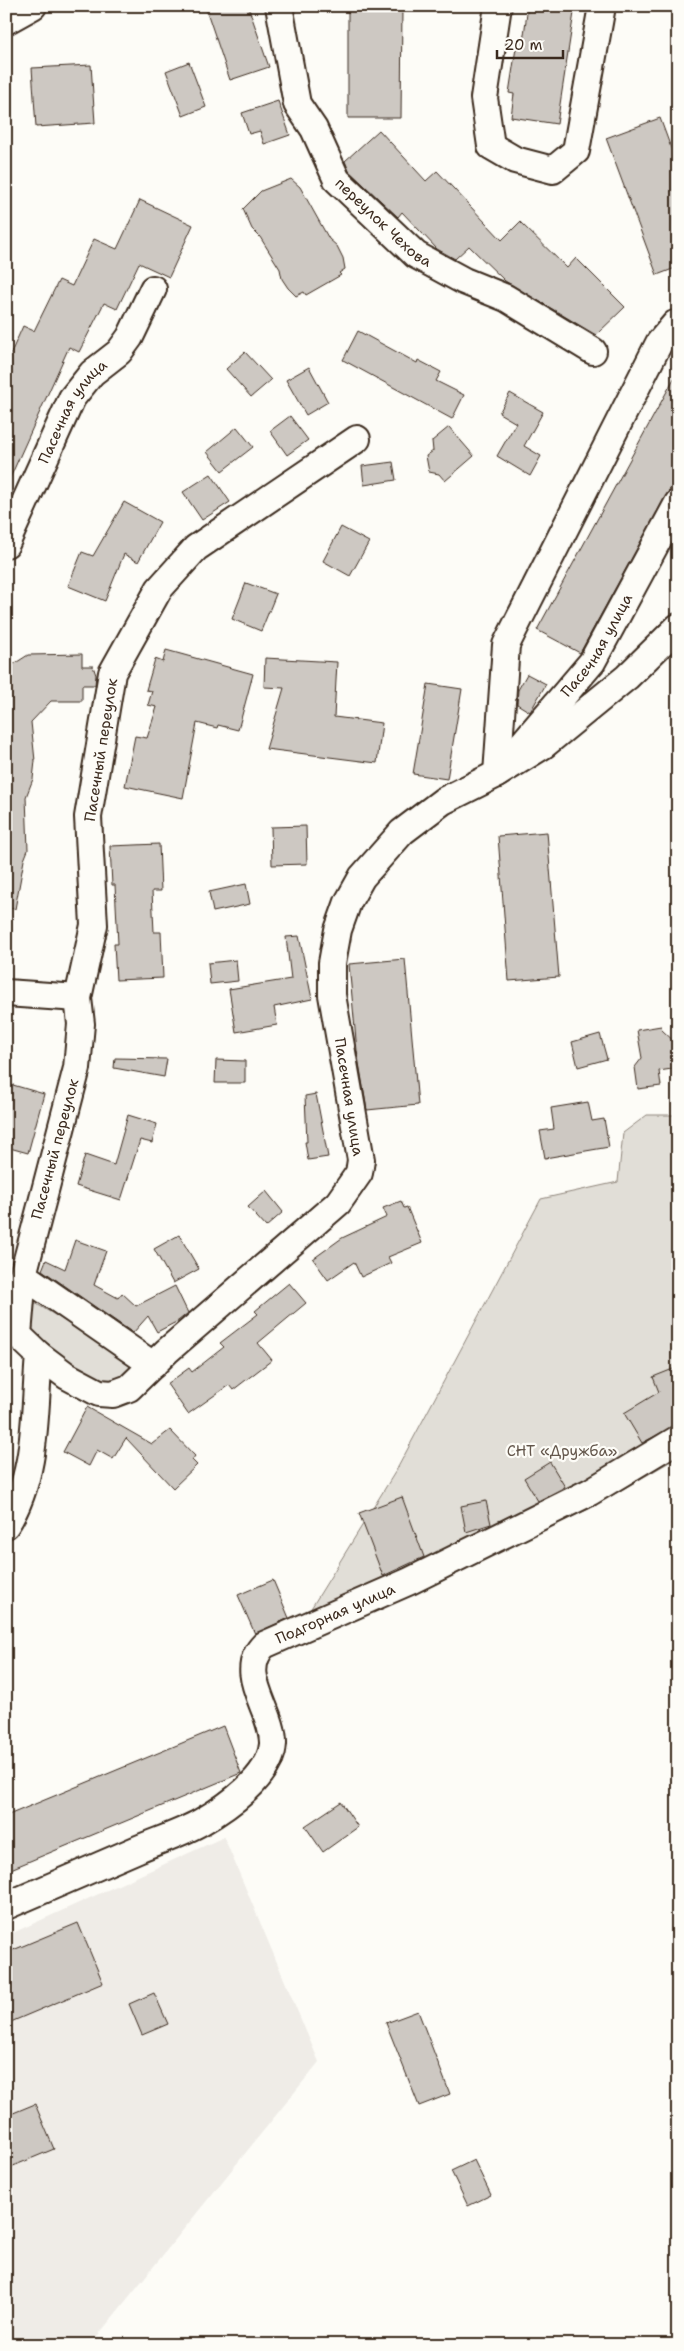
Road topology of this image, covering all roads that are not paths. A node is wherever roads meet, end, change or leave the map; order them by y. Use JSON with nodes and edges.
{"nodes":[{"id":1,"x":33,"y":6,"type":"edge"},
{"id":2,"x":278,"y":6,"type":"edge"},
{"id":3,"x":498,"y":6,"type":"edge"},
{"id":4,"x":602,"y":6,"type":"edge"},
{"id":5,"x":6,"y":21,"type":"edge"},
{"id":6,"x":152,"y":289,"type":"dead end"},
{"id":7,"x":678,"y":325,"type":"edge"},
{"id":8,"x":593,"y":351,"type":"dead end"},
{"id":9,"x":357,"y":439,"type":"dead end"},
{"id":10,"x":678,"y":503,"type":"edge"},
{"id":11,"x":6,"y":544,"type":"edge"},
{"id":12,"x":678,"y":627,"type":"edge"},
{"id":13,"x":496,"y":774,"type":"junction"},
{"id":14,"x":6,"y":993,"type":"edge"},
{"id":15,"x":78,"y":998,"type":"junction"},
{"id":16,"x":23,"y":1275,"type":"junction"},
{"id":17,"x":12,"y":1324,"type":"edge"},
{"id":18,"x":39,"y":1355,"type":"junction"},
{"id":19,"x":153,"y":1365,"type":"junction"},
{"id":20,"x":678,"y":1439,"type":"edge"},
{"id":21,"x":6,"y":1525,"type":"edge"},
{"id":22,"x":6,"y":1906,"type":"edge"}],
"edges":[{"from":1,"to":5,"type":"street"},
{"from":2,"to":8,"type":"street","name":"переулок Чехова"},
{"from":3,"to":4,"type":"street"},
{"from":6,"to":11,"type":"street","name":"Пасечная улица"},
{"from":7,"to":13,"type":"street"},
{"from":9,"to":15,"type":"street","name":"Пасечный переулок"},
{"from":10,"to":13,"type":"street","name":"Пасечная улица"},
{"from":12,"to":13,"type":"street","name":"Пасечная улица"},
{"from":13,"to":19,"type":"street","name":"Пасечная улица"},
{"from":14,"to":15,"type":"street"},
{"from":15,"to":16,"type":"street","name":"Пасечный переулок"},
{"from":16,"to":17,"type":"street","name":"Пасечный переулок"},
{"from":16,"to":19,"type":"street"},
{"from":17,"to":18,"type":"street","name":"Пасечная улица"},
{"from":18,"to":19,"type":"street","name":"Пасечная улица"},
{"from":18,"to":21,"type":"street"},
{"from":20,"to":22,"type":"street","name":"Подгорная улица"}]}
